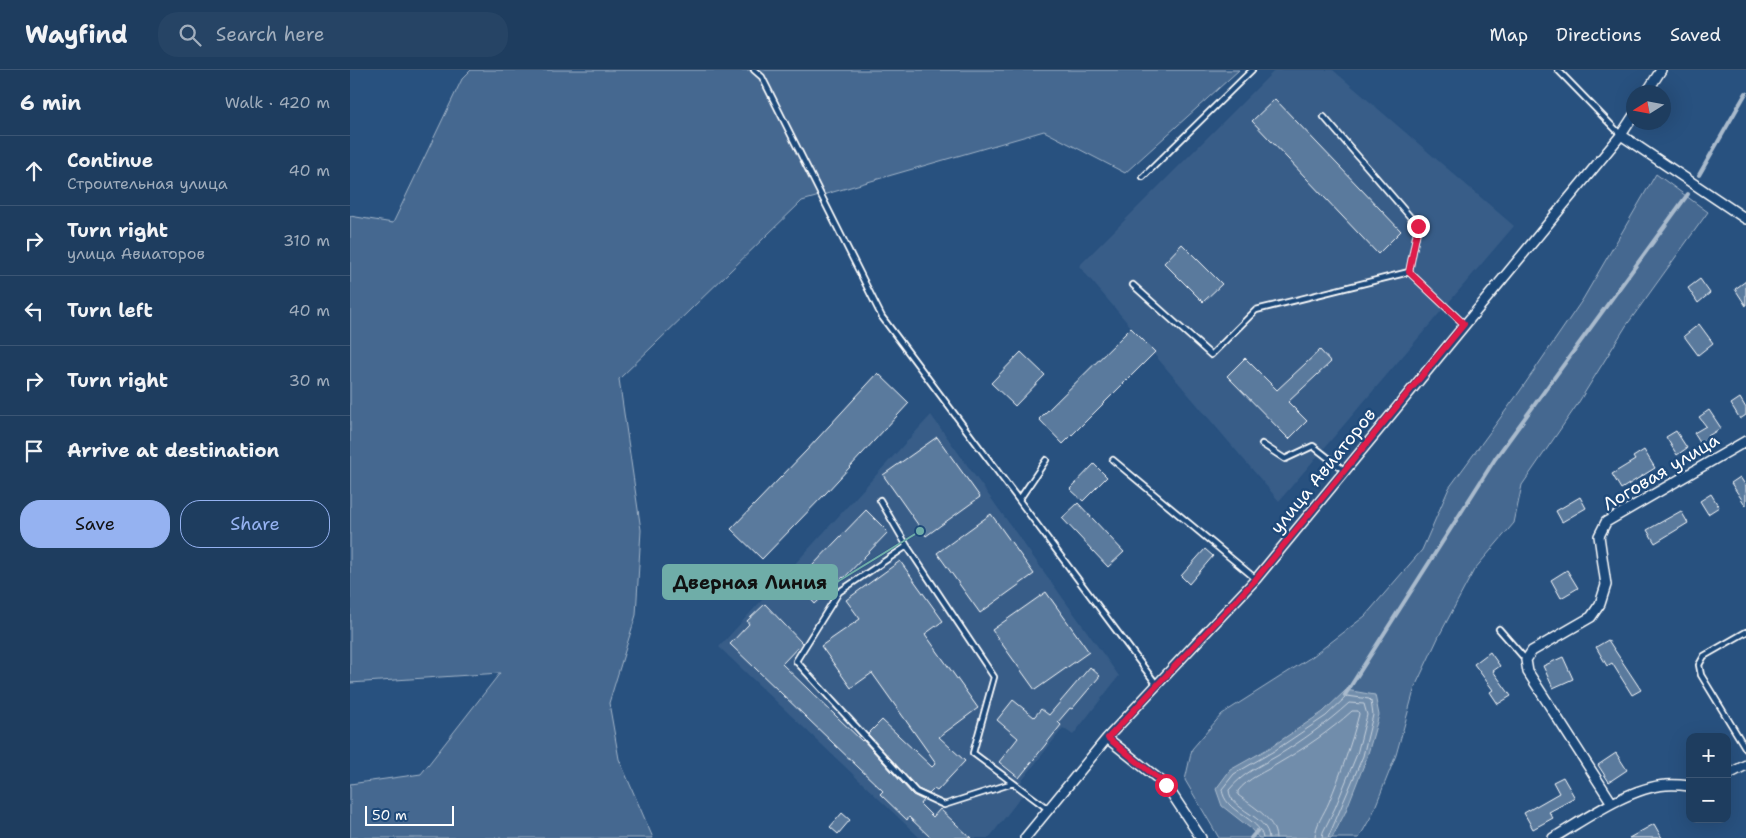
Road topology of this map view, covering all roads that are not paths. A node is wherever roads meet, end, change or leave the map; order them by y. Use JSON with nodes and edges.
{"nodes":[{"id":1,"x":754,"y":70,"type":"edge"},
{"id":2,"x":1252,"y":70,"type":"edge"},
{"id":3,"x":1558,"y":70,"type":"edge"},
{"id":4,"x":1661,"y":70,"type":"edge"},
{"id":5,"x":1651,"y":85,"type":"edge"},
{"id":6,"x":1324,"y":117,"type":"dead end"},
{"id":7,"x":1626,"y":128,"type":"edge"},
{"id":8,"x":1621,"y":136,"type":"junction"},
{"id":9,"x":1143,"y":177,"type":"dead end"},
{"id":10,"x":1746,"y":219,"type":"edge"},
{"id":11,"x":1409,"y":272,"type":"junction"},
{"id":12,"x":1133,"y":285,"type":"dead end"},
{"id":13,"x":1464,"y":324,"type":"junction"},
{"id":14,"x":1746,"y":441,"type":"edge"},
{"id":15,"x":1262,"y":444,"type":"dead end"},
{"id":16,"x":1046,"y":460,"type":"dead end"},
{"id":17,"x":1113,"y":460,"type":"dead end"},
{"id":18,"x":1345,"y":471,"type":"junction"},
{"id":19,"x":880,"y":500,"type":"dead end"},
{"id":20,"x":1019,"y":500,"type":"junction"},
{"id":21,"x":907,"y":546,"type":"junction"},
{"id":22,"x":1256,"y":579,"type":"junction"},
{"id":23,"x":1499,"y":629,"type":"dead end"},
{"id":24,"x":1746,"y":632,"type":"edge"},
{"id":25,"x":1526,"y":660,"type":"junction"},
{"id":26,"x":1157,"y":685,"type":"junction"},
{"id":27,"x":1108,"y":738,"type":"junction"},
{"id":28,"x":1746,"y":749,"type":"edge"},
{"id":29,"x":1746,"y":765,"type":"edge"},
{"id":30,"x":1731,"y":773,"type":"edge"},
{"id":31,"x":1013,"y":783,"type":"junction"},
{"id":32,"x":1686,"y":786,"type":"edge"},
{"id":33,"x":1612,"y":803,"type":"junction"},
{"id":34,"x":1048,"y":809,"type":"junction"},
{"id":35,"x":1025,"y":838,"type":"edge"},
{"id":36,"x":1201,"y":838,"type":"edge"},
{"id":37,"x":1553,"y":838,"type":"edge"}],
"edges":[{"from":1,"to":20,"type":"lane"},
{"from":2,"to":9,"type":"lane"},
{"from":3,"to":8,"type":"lane"},
{"from":4,"to":5,"type":"street"},
{"from":6,"to":11,"type":"lane"},
{"from":7,"to":8,"type":"street","name":"улица Авиаторов"},
{"from":8,"to":10,"type":"street"},
{"from":8,"to":13,"type":"street","name":"улица Авиаторов"},
{"from":11,"to":12,"type":"lane"},
{"from":11,"to":13,"type":"lane"},
{"from":13,"to":18,"type":"street","name":"улица Авиаторов"},
{"from":14,"to":25,"type":"street","name":"Логовая улица"},
{"from":15,"to":18,"type":"lane"},
{"from":16,"to":20,"type":"lane"},
{"from":17,"to":22,"type":"lane"},
{"from":18,"to":22,"type":"street","name":"улица Авиаторов"},
{"from":19,"to":21,"type":"lane"},
{"from":20,"to":26,"type":"lane"},
{"from":21,"to":31,"type":"lane"},
{"from":21,"to":31,"type":"lane"},
{"from":22,"to":26,"type":"street","name":"улица Авиаторов"},
{"from":23,"to":25,"type":"lane"},
{"from":24,"to":28,"type":"lane"},
{"from":25,"to":33,"type":"street"},
{"from":26,"to":27,"type":"street","name":"улица Авиаторов"},
{"from":27,"to":34,"type":"street","name":"улица Авиаторов"},
{"from":27,"to":36,"type":"street"},
{"from":29,"to":30,"type":"street"},
{"from":31,"to":34,"type":"lane"},
{"from":32,"to":33,"type":"street"},
{"from":33,"to":37,"type":"street"},
{"from":34,"to":35,"type":"street","name":"улица Авиаторов"}]}
